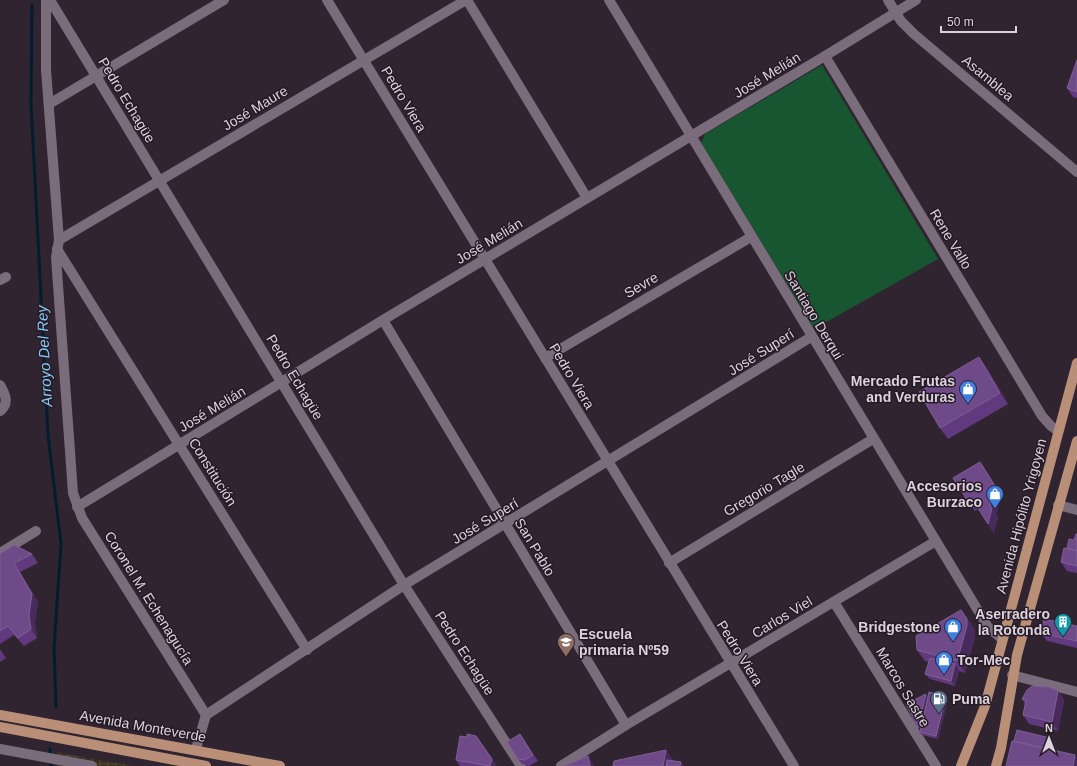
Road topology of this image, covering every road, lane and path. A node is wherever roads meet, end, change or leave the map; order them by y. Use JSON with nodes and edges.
{"nodes":[{"id":1,"x":46,"y":0,"type":"edge"},
{"id":2,"x":50,"y":0,"type":"edge"},
{"id":3,"x":224,"y":0,"type":"edge"},
{"id":4,"x":327,"y":0,"type":"edge"},
{"id":5,"x":466,"y":0,"type":"edge"},
{"id":6,"x":609,"y":0,"type":"edge"},
{"id":7,"x":888,"y":0,"type":"edge"},
{"id":8,"x":916,"y":0,"type":"edge"},
{"id":9,"x":895,"y":13,"type":"junction"},
{"id":10,"x":825,"y":56,"type":"junction"},
{"id":11,"x":363,"y":60,"type":"junction"},
{"id":12,"x":97,"y":76,"type":"junction"},
{"id":13,"x":49,"y":104,"type":"junction"},
{"id":14,"x":692,"y":136,"type":"junction"},
{"id":15,"x":1077,"y":172,"type":"edge"},
{"id":16,"x":159,"y":180,"type":"junction"},
{"id":17,"x":587,"y":198,"type":"junction"},
{"id":18,"x":751,"y":237,"type":"junction"},
{"id":19,"x":58,"y":244,"type":"junction"},
{"id":20,"x":485,"y":260,"type":"junction"},
{"id":21,"x":383,"y":320,"type":"junction"},
{"id":22,"x":812,"y":337,"type":"junction"},
{"id":23,"x":545,"y":358,"type":"junction"},
{"id":24,"x":1077,"y":363,"type":"edge"},
{"id":25,"x":282,"y":383,"type":"junction"},
{"id":26,"x":0,"y":385,"type":"edge"},
{"id":27,"x":3,"y":407,"type":"edge"},
{"id":28,"x":1058,"y":431,"type":"junction"},
{"id":29,"x":873,"y":439,"type":"junction"},
{"id":30,"x":1077,"y":442,"type":"edge"},
{"id":31,"x":180,"y":445,"type":"junction"},
{"id":32,"x":608,"y":462,"type":"junction"},
{"id":33,"x":1058,"y":505,"type":"junction"},
{"id":34,"x":77,"y":507,"type":"junction"},
{"id":35,"x":1077,"y":510,"type":"edge"},
{"id":36,"x":505,"y":525,"type":"junction"},
{"id":37,"x":36,"y":531,"type":"dead end"},
{"id":38,"x":936,"y":542,"type":"junction"},
{"id":39,"x":0,"y":553,"type":"edge"},
{"id":40,"x":669,"y":563,"type":"junction"},
{"id":41,"x":404,"y":585,"type":"junction"},
{"id":42,"x":834,"y":602,"type":"junction"},
{"id":43,"x":1002,"y":639,"type":"junction"},
{"id":44,"x":307,"y":650,"type":"junction"},
{"id":45,"x":730,"y":664,"type":"junction"},
{"id":46,"x":1012,"y":675,"type":"junction"},
{"id":47,"x":1077,"y":692,"type":"edge"},
{"id":48,"x":0,"y":715,"type":"edge"},
{"id":49,"x":206,"y":715,"type":"junction"},
{"id":50,"x":626,"y":725,"type":"junction"},
{"id":51,"x":0,"y":727,"type":"edge"},
{"id":52,"x":0,"y":749,"type":"edge"},
{"id":53,"x":196,"y":749,"type":"junction"},
{"id":54,"x":92,"y":766,"type":"edge"},
{"id":55,"x":206,"y":766,"type":"edge"},
{"id":56,"x":280,"y":766,"type":"edge"},
{"id":57,"x":521,"y":766,"type":"edge"},
{"id":58,"x":561,"y":766,"type":"edge"},
{"id":59,"x":794,"y":766,"type":"edge"},
{"id":60,"x":936,"y":766,"type":"edge"},
{"id":61,"x":961,"y":766,"type":"edge"},
{"id":62,"x":996,"y":766,"type":"edge"}],
"edges":[{"from":1,"to":13,"type":"street","name":"Coronel M. Echenagucía"},
{"from":2,"to":12,"type":"street","name":"Pedro Echagüe"},
{"from":3,"to":12,"type":"street"},
{"from":4,"to":11,"type":"street","name":"Pedro Viera"},
{"from":5,"to":11,"type":"street","name":"José Maure"},
{"from":5,"to":17,"type":"street"},
{"from":6,"to":14,"type":"street","name":"Santiago Derqui"},
{"from":7,"to":9,"type":"street","name":"Asamblea"},
{"from":8,"to":9,"type":"street","name":"José Melián"},
{"from":9,"to":10,"type":"street","name":"José Melián"},
{"from":9,"to":15,"type":"street","name":"Asamblea"},
{"from":10,"to":14,"type":"street","name":"José Melián"},
{"from":10,"to":28,"type":"street","name":"Rene Vallo"},
{"from":11,"to":16,"type":"street","name":"José Maure"},
{"from":11,"to":20,"type":"street","name":"Pedro Viera"},
{"from":12,"to":13,"type":"street"},
{"from":12,"to":16,"type":"street","name":"Pedro Echagüe"},
{"from":13,"to":19,"type":"street","name":"Coronel M. Echenagucía"},
{"from":14,"to":17,"type":"street","name":"José Melián"},
{"from":14,"to":18,"type":"street","name":"Santiago Derqui"},
{"from":16,"to":19,"type":"street","name":"José Maure"},
{"from":16,"to":25,"type":"street","name":"Pedro Echagüe"},
{"from":17,"to":20,"type":"street","name":"José Melián"},
{"from":18,"to":22,"type":"street","name":"Santiago Derqui"},
{"from":18,"to":23,"type":"street","name":"Sevre"},
{"from":19,"to":31,"type":"street","name":"Constitución"},
{"from":19,"to":34,"type":"street","name":"Coronel M. Echenagucía"},
{"from":20,"to":21,"type":"street","name":"José Melián"},
{"from":20,"to":23,"type":"street","name":"Pedro Viera"},
{"from":21,"to":25,"type":"street","name":"José Melián"},
{"from":21,"to":36,"type":"street","name":"San Pablo"},
{"from":22,"to":29,"type":"street","name":"Santiago Derqui"},
{"from":22,"to":32,"type":"street","name":"José Superí"},
{"from":23,"to":32,"type":"street","name":"Pedro Viera"},
{"from":24,"to":28,"type":"main road","name":"Avenida Hipólito Yrigoyen"},
{"from":25,"to":31,"type":"street","name":"José Melián"},
{"from":25,"to":41,"type":"street","name":"Pedro Echagüe"},
{"from":26,"to":27,"type":"street"},
{"from":28,"to":43,"type":"main road","name":"Avenida Hipólito Yrigoyen"},
{"from":29,"to":38,"type":"street","name":"Santiago Derqui"},
{"from":29,"to":40,"type":"street","name":"Gregorio Tagle"},
{"from":30,"to":33,"type":"main road"},
{"from":31,"to":34,"type":"street","name":"José Melián"},
{"from":31,"to":44,"type":"street","name":"Constitución"},
{"from":32,"to":36,"type":"street","name":"José Superí"},
{"from":32,"to":40,"type":"street","name":"Pedro Viera"},
{"from":33,"to":35,"type":"street"},
{"from":33,"to":46,"type":"main road"},
{"from":34,"to":49,"type":"street","name":"Coronel M. Echenagucía"},
{"from":36,"to":41,"type":"street","name":"José Superí"},
{"from":36,"to":50,"type":"street","name":"San Pablo"},
{"from":37,"to":39,"type":"street"},
{"from":38,"to":42,"type":"street","name":"Carlos Viel"},
{"from":38,"to":43,"type":"street","name":"Santiago Derqui"},
{"from":40,"to":45,"type":"street","name":"Pedro Viera"},
{"from":41,"to":44,"type":"street","name":"José Superí"},
{"from":41,"to":57,"type":"street","name":"Pedro Echagüe"},
{"from":42,"to":45,"type":"street","name":"Carlos Viel"},
{"from":42,"to":60,"type":"street","name":"Marcos Sastre"},
{"from":43,"to":61,"type":"main road","name":"Avenida Hipólito Yrigoyen"},
{"from":44,"to":49,"type":"street","name":"José Superí"},
{"from":45,"to":50,"type":"street","name":"Carlos Viel"},
{"from":45,"to":59,"type":"street","name":"Pedro Viera"},
{"from":46,"to":47,"type":"street"},
{"from":46,"to":62,"type":"main road"},
{"from":48,"to":53,"type":"main road","name":"Avenida Monteverde"},
{"from":49,"to":53,"type":"street"},
{"from":50,"to":58,"type":"street","name":"Carlos Viel"},
{"from":51,"to":55,"type":"main road","name":"Avenida Monteverde"},
{"from":52,"to":54,"type":"street"},
{"from":53,"to":56,"type":"main road","name":"Avenida Monteverde"}]}
